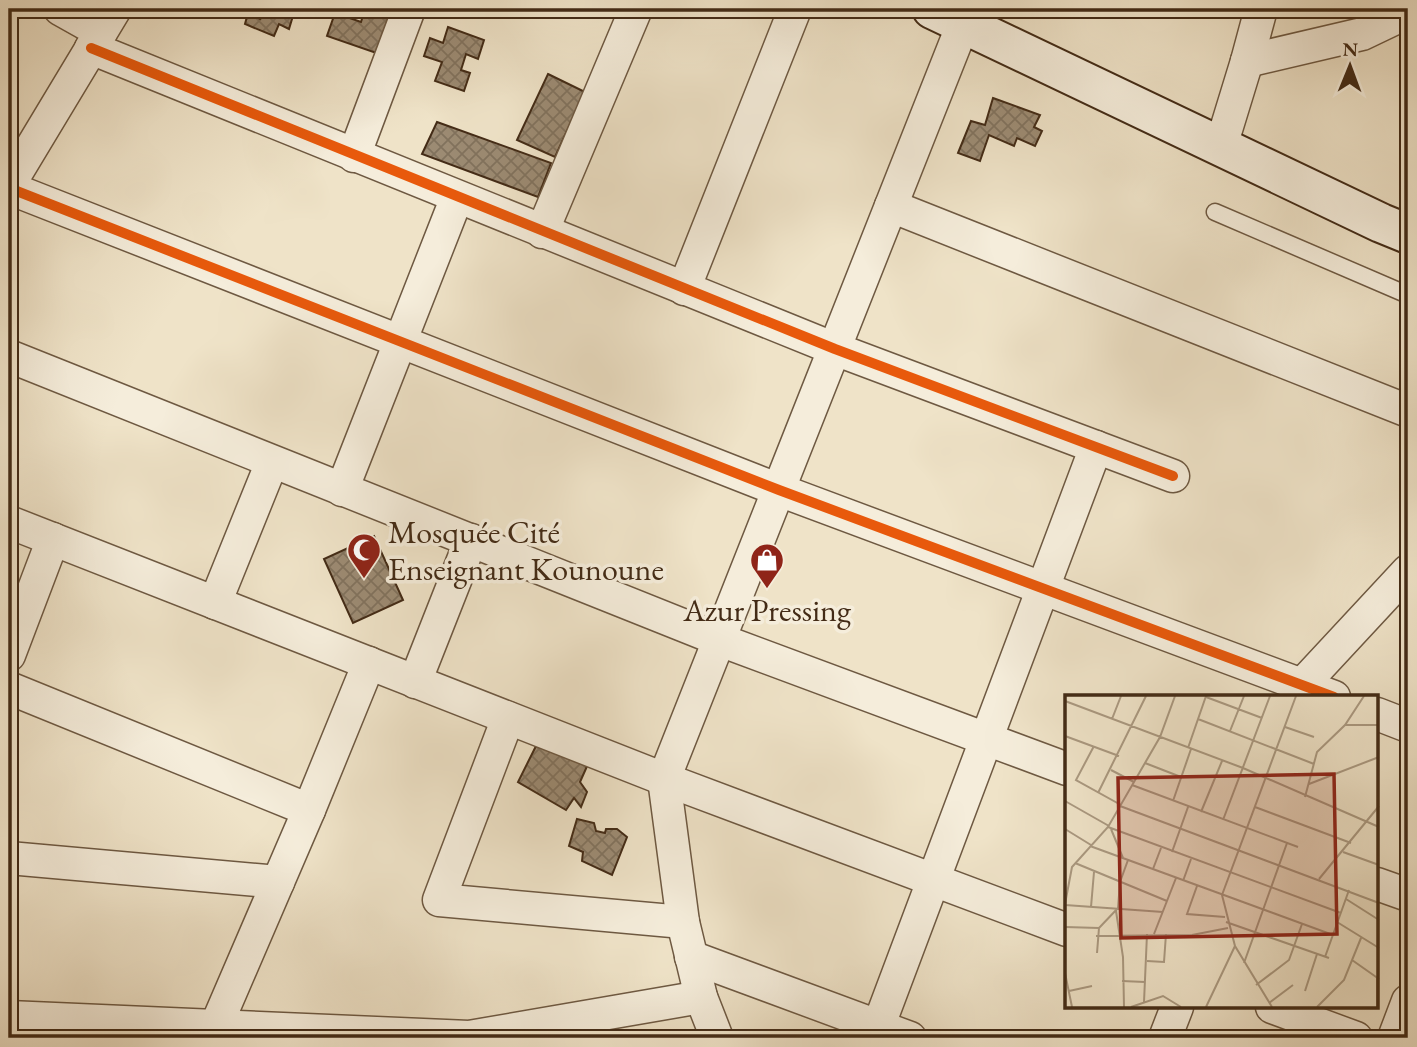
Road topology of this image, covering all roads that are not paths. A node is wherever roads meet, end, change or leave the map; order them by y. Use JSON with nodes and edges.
{"nodes":[{"id":1,"x":60,"y":9,"type":"edge"},
{"id":2,"x":409,"y":9,"type":"edge"},
{"id":3,"x":636,"y":9,"type":"edge"},
{"id":4,"x":795,"y":9,"type":"edge"},
{"id":5,"x":1261,"y":9,"type":"edge"},
{"id":6,"x":1408,"y":12,"type":"edge"},
{"id":7,"x":955,"y":14,"type":"edge"},
{"id":8,"x":102,"y":30,"type":"edge"},
{"id":9,"x":1247,"y":61,"type":"junction"},
{"id":10,"x":1221,"y":146,"type":"junction"},
{"id":11,"x":354,"y":156,"type":"junction"},
{"id":12,"x":10,"y":182,"type":"edge"},
{"id":13,"x":457,"y":197,"type":"junction"},
{"id":14,"x":891,"y":206,"type":"junction"},
{"id":15,"x":1214,"y":212,"type":"dead end"},
{"id":16,"x":542,"y":232,"type":"junction"},
{"id":17,"x":1408,"y":234,"type":"edge"},
{"id":18,"x":684,"y":289,"type":"junction"},
{"id":19,"x":1408,"y":295,"type":"edge"},
{"id":20,"x":400,"y":342,"type":"junction"},
{"id":21,"x":835,"y":349,"type":"junction"},
{"id":22,"x":9,"y":356,"type":"edge"},
{"id":23,"x":1408,"y":411,"type":"edge"},
{"id":24,"x":1096,"y":447,"type":"junction"},
{"id":25,"x":272,"y":461,"type":"junction"},
{"id":26,"x":1173,"y":476,"type":"dead end"},
{"id":27,"x":342,"y":489,"type":"junction"},
{"id":28,"x":779,"y":490,"type":"junction"},
{"id":29,"x":13,"y":516,"type":"edge"},
{"id":30,"x":53,"y":539,"type":"junction"},
{"id":31,"x":471,"y":540,"type":"junction"},
{"id":32,"x":1408,"y":571,"type":"edge"},
{"id":33,"x":1043,"y":589,"type":"junction"},
{"id":34,"x":215,"y":603,"type":"junction"},
{"id":35,"x":720,"y":640,"type":"junction"},
{"id":36,"x":9,"y":654,"type":"edge"},
{"id":37,"x":369,"y":663,"type":"junction"},
{"id":38,"x":415,"y":681,"type":"junction"},
{"id":39,"x":1302,"y":685,"type":"junction"},
{"id":40,"x":9,"y":688,"type":"edge"},
{"id":41,"x":1329,"y":695,"type":"edge"},
{"id":42,"x":1378,"y":714,"type":"edge"},
{"id":43,"x":508,"y":718,"type":"junction"},
{"id":44,"x":1408,"y":726,"type":"edge"},
{"id":45,"x":987,"y":739,"type":"junction"},
{"id":46,"x":1065,"y":768,"type":"edge"},
{"id":47,"x":664,"y":779,"type":"junction"},
{"id":48,"x":309,"y":810,"type":"junction"},
{"id":49,"x":9,"y":858,"type":"edge"},
{"id":50,"x":933,"y":880,"type":"junction"},
{"id":51,"x":278,"y":882,"type":"junction"},
{"id":52,"x":1378,"y":884,"type":"edge"},
{"id":53,"x":1408,"y":895,"type":"edge"},
{"id":54,"x":683,"y":922,"type":"junction"},
{"id":55,"x":1065,"y":929,"type":"edge"},
{"id":56,"x":691,"y":957,"type":"junction"},
{"id":57,"x":701,"y":997,"type":"junction"},
{"id":58,"x":1408,"y":1001,"type":"edge"},
{"id":59,"x":1176,"y":1009,"type":"edge"},
{"id":60,"x":1277,"y":1009,"type":"edge"},
{"id":61,"x":9,"y":1017,"type":"edge"},
{"id":62,"x":216,"y":1026,"type":"junction"},
{"id":63,"x":172,"y":1031,"type":"edge"},
{"id":64,"x":876,"y":1032,"type":"edge"},
{"id":65,"x":296,"y":1034,"type":"edge"},
{"id":66,"x":717,"y":1038,"type":"edge"},
{"id":67,"x":910,"y":1038,"type":"edge"},
{"id":68,"x":1165,"y":1038,"type":"edge"},
{"id":69,"x":1356,"y":1038,"type":"edge"},
{"id":70,"x":1394,"y":1038,"type":"edge"}],
"edges":[{"from":1,"to":8,"type":"street"},
{"from":2,"to":11,"type":"street"},
{"from":3,"to":16,"type":"street"},
{"from":4,"to":18,"type":"street"},
{"from":5,"to":9,"type":"street"},
{"from":6,"to":9,"type":"street"},
{"from":7,"to":10,"type":"street"},
{"from":7,"to":14,"type":"street"},
{"from":8,"to":11,"type":"street"},
{"from":8,"to":12,"type":"street"},
{"from":9,"to":10,"type":"street"},
{"from":10,"to":17,"type":"street"},
{"from":11,"to":13,"type":"street"},
{"from":12,"to":20,"type":"street"},
{"from":13,"to":16,"type":"street"},
{"from":13,"to":20,"type":"street"},
{"from":14,"to":21,"type":"street"},
{"from":14,"to":23,"type":"street"},
{"from":15,"to":19,"type":"lane"},
{"from":16,"to":18,"type":"street"},
{"from":18,"to":21,"type":"street"},
{"from":20,"to":27,"type":"street"},
{"from":20,"to":28,"type":"street"},
{"from":21,"to":24,"type":"street"},
{"from":21,"to":28,"type":"street"},
{"from":22,"to":25,"type":"street"},
{"from":24,"to":26,"type":"street"},
{"from":24,"to":33,"type":"street"},
{"from":25,"to":27,"type":"street"},
{"from":25,"to":34,"type":"street"},
{"from":27,"to":31,"type":"street"},
{"from":28,"to":33,"type":"street"},
{"from":28,"to":35,"type":"street"},
{"from":29,"to":30,"type":"street"},
{"from":30,"to":34,"type":"street"},
{"from":30,"to":36,"type":"street"},
{"from":31,"to":35,"type":"street"},
{"from":31,"to":38,"type":"street"},
{"from":32,"to":39,"type":"street"},
{"from":33,"to":39,"type":"street"},
{"from":33,"to":45,"type":"street"},
{"from":34,"to":37,"type":"street"},
{"from":35,"to":45,"type":"street"},
{"from":35,"to":47,"type":"street"},
{"from":37,"to":38,"type":"street"},
{"from":37,"to":48,"type":"street"},
{"from":38,"to":43,"type":"street"},
{"from":39,"to":41,"type":"street"},
{"from":40,"to":48,"type":"street"},
{"from":42,"to":44,"type":"street"},
{"from":43,"to":47,"type":"street"},
{"from":43,"to":54,"type":"street"},
{"from":45,"to":46,"type":"street"},
{"from":45,"to":50,"type":"street"},
{"from":47,"to":50,"type":"street"},
{"from":47,"to":54,"type":"street"},
{"from":48,"to":51,"type":"street"},
{"from":49,"to":51,"type":"street"},
{"from":50,"to":55,"type":"street"},
{"from":50,"to":64,"type":"street"},
{"from":51,"to":62,"type":"street"},
{"from":52,"to":53,"type":"street"},
{"from":54,"to":56,"type":"street"},
{"from":56,"to":57,"type":"street"},
{"from":56,"to":64,"type":"street"},
{"from":57,"to":65,"type":"street"},
{"from":57,"to":66,"type":"street"},
{"from":58,"to":70,"type":"street"},
{"from":59,"to":68,"type":"street"},
{"from":60,"to":69,"type":"street"},
{"from":61,"to":63,"type":"street"},
{"from":62,"to":63,"type":"street"},
{"from":62,"to":65,"type":"street"},
{"from":64,"to":67,"type":"street"}]}
